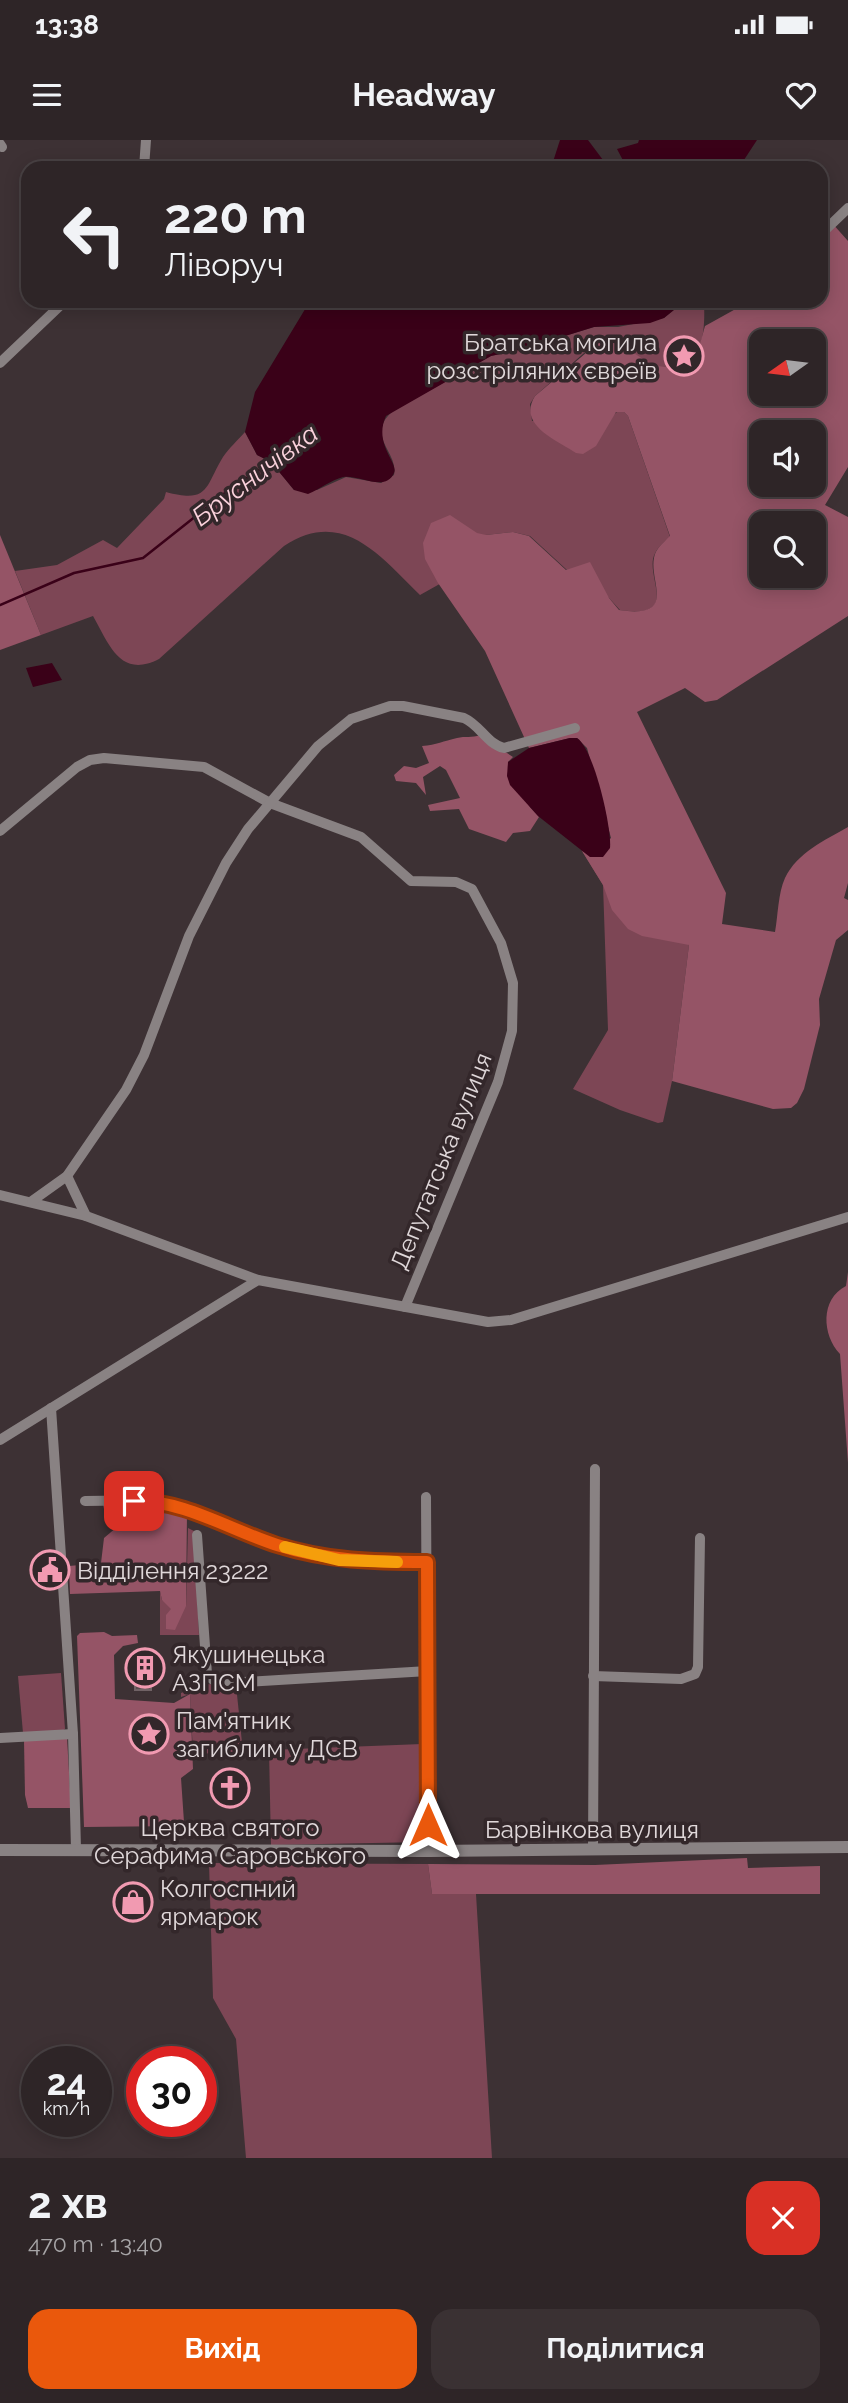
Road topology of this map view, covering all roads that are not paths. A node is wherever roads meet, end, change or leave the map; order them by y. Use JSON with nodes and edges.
{"nodes":[{"id":1,"x":146,"y":140,"type":"edge"},
{"id":2,"x":144,"y":161,"type":"edge"},
{"id":3,"x":848,"y":208,"type":"edge"},
{"id":4,"x":828,"y":227,"type":"edge"},
{"id":5,"x":58,"y":308,"type":"edge"},
{"id":6,"x":0,"y":363,"type":"edge"},
{"id":7,"x":575,"y":728,"type":"dead end"},
{"id":8,"x":270,"y":803,"type":"junction"},
{"id":9,"x":0,"y":831,"type":"edge"},
{"id":10,"x":67,"y":1176,"type":"junction"},
{"id":11,"x":0,"y":1195,"type":"edge"},
{"id":12,"x":32,"y":1201,"type":"junction"},
{"id":13,"x":86,"y":1216,"type":"junction"},
{"id":14,"x":848,"y":1217,"type":"edge"},
{"id":15,"x":258,"y":1280,"type":"junction"},
{"id":16,"x":405,"y":1307,"type":"junction"},
{"id":17,"x":51,"y":1408,"type":"junction"},
{"id":18,"x":0,"y":1440,"type":"edge"},
{"id":19,"x":595,"y":1469,"type":"dead end"},
{"id":20,"x":426,"y":1497,"type":"dead end"},
{"id":21,"x":85,"y":1501,"type":"dead end"},
{"id":22,"x":197,"y":1535,"type":"dead end"},
{"id":23,"x":700,"y":1538,"type":"dead end"},
{"id":24,"x":427,"y":1562,"type":"junction"},
{"id":25,"x":428,"y":1671,"type":"junction"},
{"id":26,"x":593,"y":1676,"type":"junction"},
{"id":27,"x":73,"y":1734,"type":"junction"},
{"id":28,"x":0,"y":1738,"type":"edge"},
{"id":29,"x":848,"y":1847,"type":"edge"},
{"id":30,"x":76,"y":1849,"type":"junction"},
{"id":31,"x":0,"y":1850,"type":"edge"},
{"id":32,"x":593,"y":1850,"type":"junction"},
{"id":33,"x":428,"y":1851,"type":"junction"}],
"edges":[{"from":1,"to":2,"type":"street"},
{"from":3,"to":4,"type":"street"},
{"from":5,"to":6,"type":"street"},
{"from":7,"to":8,"type":"street"},
{"from":8,"to":9,"type":"street"},
{"from":8,"to":10,"type":"street"},
{"from":8,"to":16,"type":"street","name":"Депутатська вулиця"},
{"from":10,"to":12,"type":"street"},
{"from":10,"to":13,"type":"street"},
{"from":11,"to":12,"type":"street"},
{"from":12,"to":13,"type":"street"},
{"from":13,"to":15,"type":"street"},
{"from":14,"to":16,"type":"street"},
{"from":15,"to":16,"type":"street"},
{"from":15,"to":17,"type":"street"},
{"from":17,"to":18,"type":"street"},
{"from":17,"to":27,"type":"street"},
{"from":19,"to":26,"type":"street"},
{"from":20,"to":24,"type":"street"},
{"from":21,"to":24,"type":"street"},
{"from":22,"to":25,"type":"street"},
{"from":23,"to":26,"type":"street"},
{"from":24,"to":25,"type":"street"},
{"from":25,"to":33,"type":"street"},
{"from":26,"to":32,"type":"street"},
{"from":27,"to":28,"type":"street"},
{"from":27,"to":30,"type":"street"},
{"from":29,"to":32,"type":"street","name":"Барвінкова вулиця"},
{"from":30,"to":31,"type":"street","name":"Барвінкова вулиця"},
{"from":30,"to":33,"type":"street","name":"Барвінкова вулиця"},
{"from":32,"to":33,"type":"street","name":"Барвінкова вулиця"}]}
